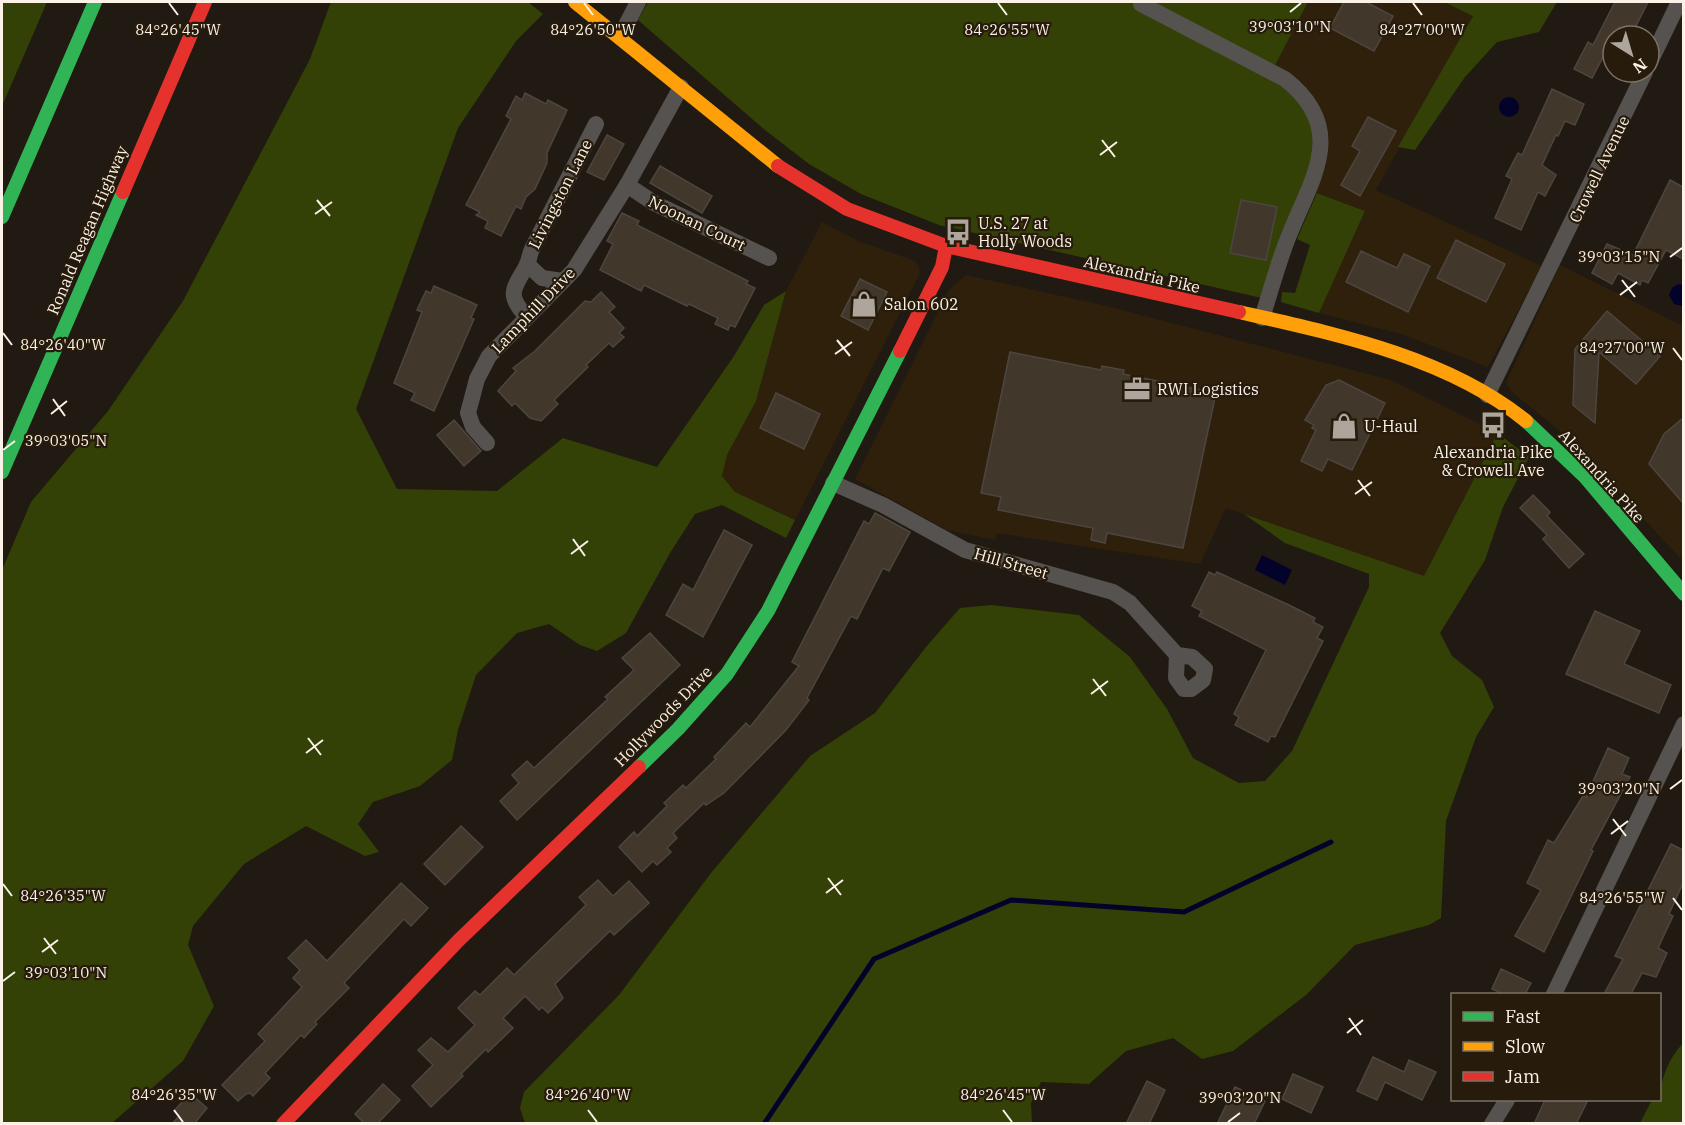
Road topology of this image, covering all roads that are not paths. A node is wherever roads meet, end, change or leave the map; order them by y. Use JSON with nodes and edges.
{"nodes":[{"id":1,"x":96,"y":2,"type":"edge"},
{"id":2,"x":205,"y":2,"type":"edge"},
{"id":3,"x":575,"y":2,"type":"edge"},
{"id":4,"x":638,"y":2,"type":"edge"},
{"id":5,"x":1680,"y":2,"type":"edge"},
{"id":6,"x":1141,"y":4,"type":"dead end"},
{"id":7,"x":620,"y":37,"type":"junction"},
{"id":8,"x":1661,"y":40,"type":"edge"},
{"id":9,"x":1639,"y":84,"type":"edge"},
{"id":10,"x":681,"y":87,"type":"junction"},
{"id":11,"x":596,"y":124,"type":"dead end"},
{"id":12,"x":627,"y":185,"type":"junction"},
{"id":13,"x":2,"y":217,"type":"edge"},
{"id":14,"x":946,"y":246,"type":"junction"},
{"id":15,"x":769,"y":258,"type":"dead end"},
{"id":16,"x":527,"y":264,"type":"junction"},
{"id":17,"x":563,"y":281,"type":"junction"},
{"id":18,"x":527,"y":317,"type":"junction"},
{"id":19,"x":1262,"y":318,"type":"junction"},
{"id":20,"x":1487,"y":395,"type":"junction"},
{"id":21,"x":487,"y":443,"type":"dead end"},
{"id":22,"x":2,"y":472,"type":"edge"},
{"id":23,"x":833,"y":483,"type":"junction"},
{"id":24,"x":1683,"y":594,"type":"edge"},
{"id":25,"x":1177,"y":654,"type":"dead end"},
{"id":26,"x":1683,"y":724,"type":"edge"},
{"id":27,"x":1554,"y":993,"type":"edge"},
{"id":28,"x":1506,"y":1101,"type":"edge"},
{"id":29,"x":283,"y":1124,"type":"edge"},
{"id":30,"x":1492,"y":1124,"type":"edge"}],
"edges":[{"from":1,"to":13,"type":"main road"},
{"from":2,"to":22,"type":"main road","name":"Ronald Reagan Highway"},
{"from":3,"to":7,"type":"main road","name":"Alexandria Pike"},
{"from":4,"to":7,"type":"street"},
{"from":5,"to":8,"type":"street"},
{"from":6,"to":19,"type":"street"},
{"from":7,"to":10,"type":"main road","name":"Alexandria Pike"},
{"from":9,"to":20,"type":"street","name":"Crowell Avenue"},
{"from":10,"to":12,"type":"street","name":"Lamphill Drive"},
{"from":10,"to":14,"type":"main road","name":"Alexandria Pike"},
{"from":11,"to":16,"type":"street","name":"Livingston Lane"},
{"from":12,"to":15,"type":"street","name":"Noonan Court"},
{"from":12,"to":17,"type":"street","name":"Lamphill Drive"},
{"from":14,"to":19,"type":"main road","name":"Alexandria Pike"},
{"from":14,"to":23,"type":"main road","name":"Hollywoods Drive"},
{"from":16,"to":17,"type":"street","name":"Livingston Lane"},
{"from":16,"to":18,"type":"street","name":"Livingston Lane"},
{"from":17,"to":18,"type":"street","name":"Lamphill Drive"},
{"from":18,"to":21,"type":"street","name":"Lamphill Drive"},
{"from":19,"to":20,"type":"main road","name":"Alexandria Pike"},
{"from":20,"to":24,"type":"main road","name":"Alexandria Pike"},
{"from":23,"to":25,"type":"street","name":"Hill Street"},
{"from":23,"to":29,"type":"main road","name":"Hollywoods Drive"},
{"from":26,"to":27,"type":"street"},
{"from":28,"to":30,"type":"street"}]}
